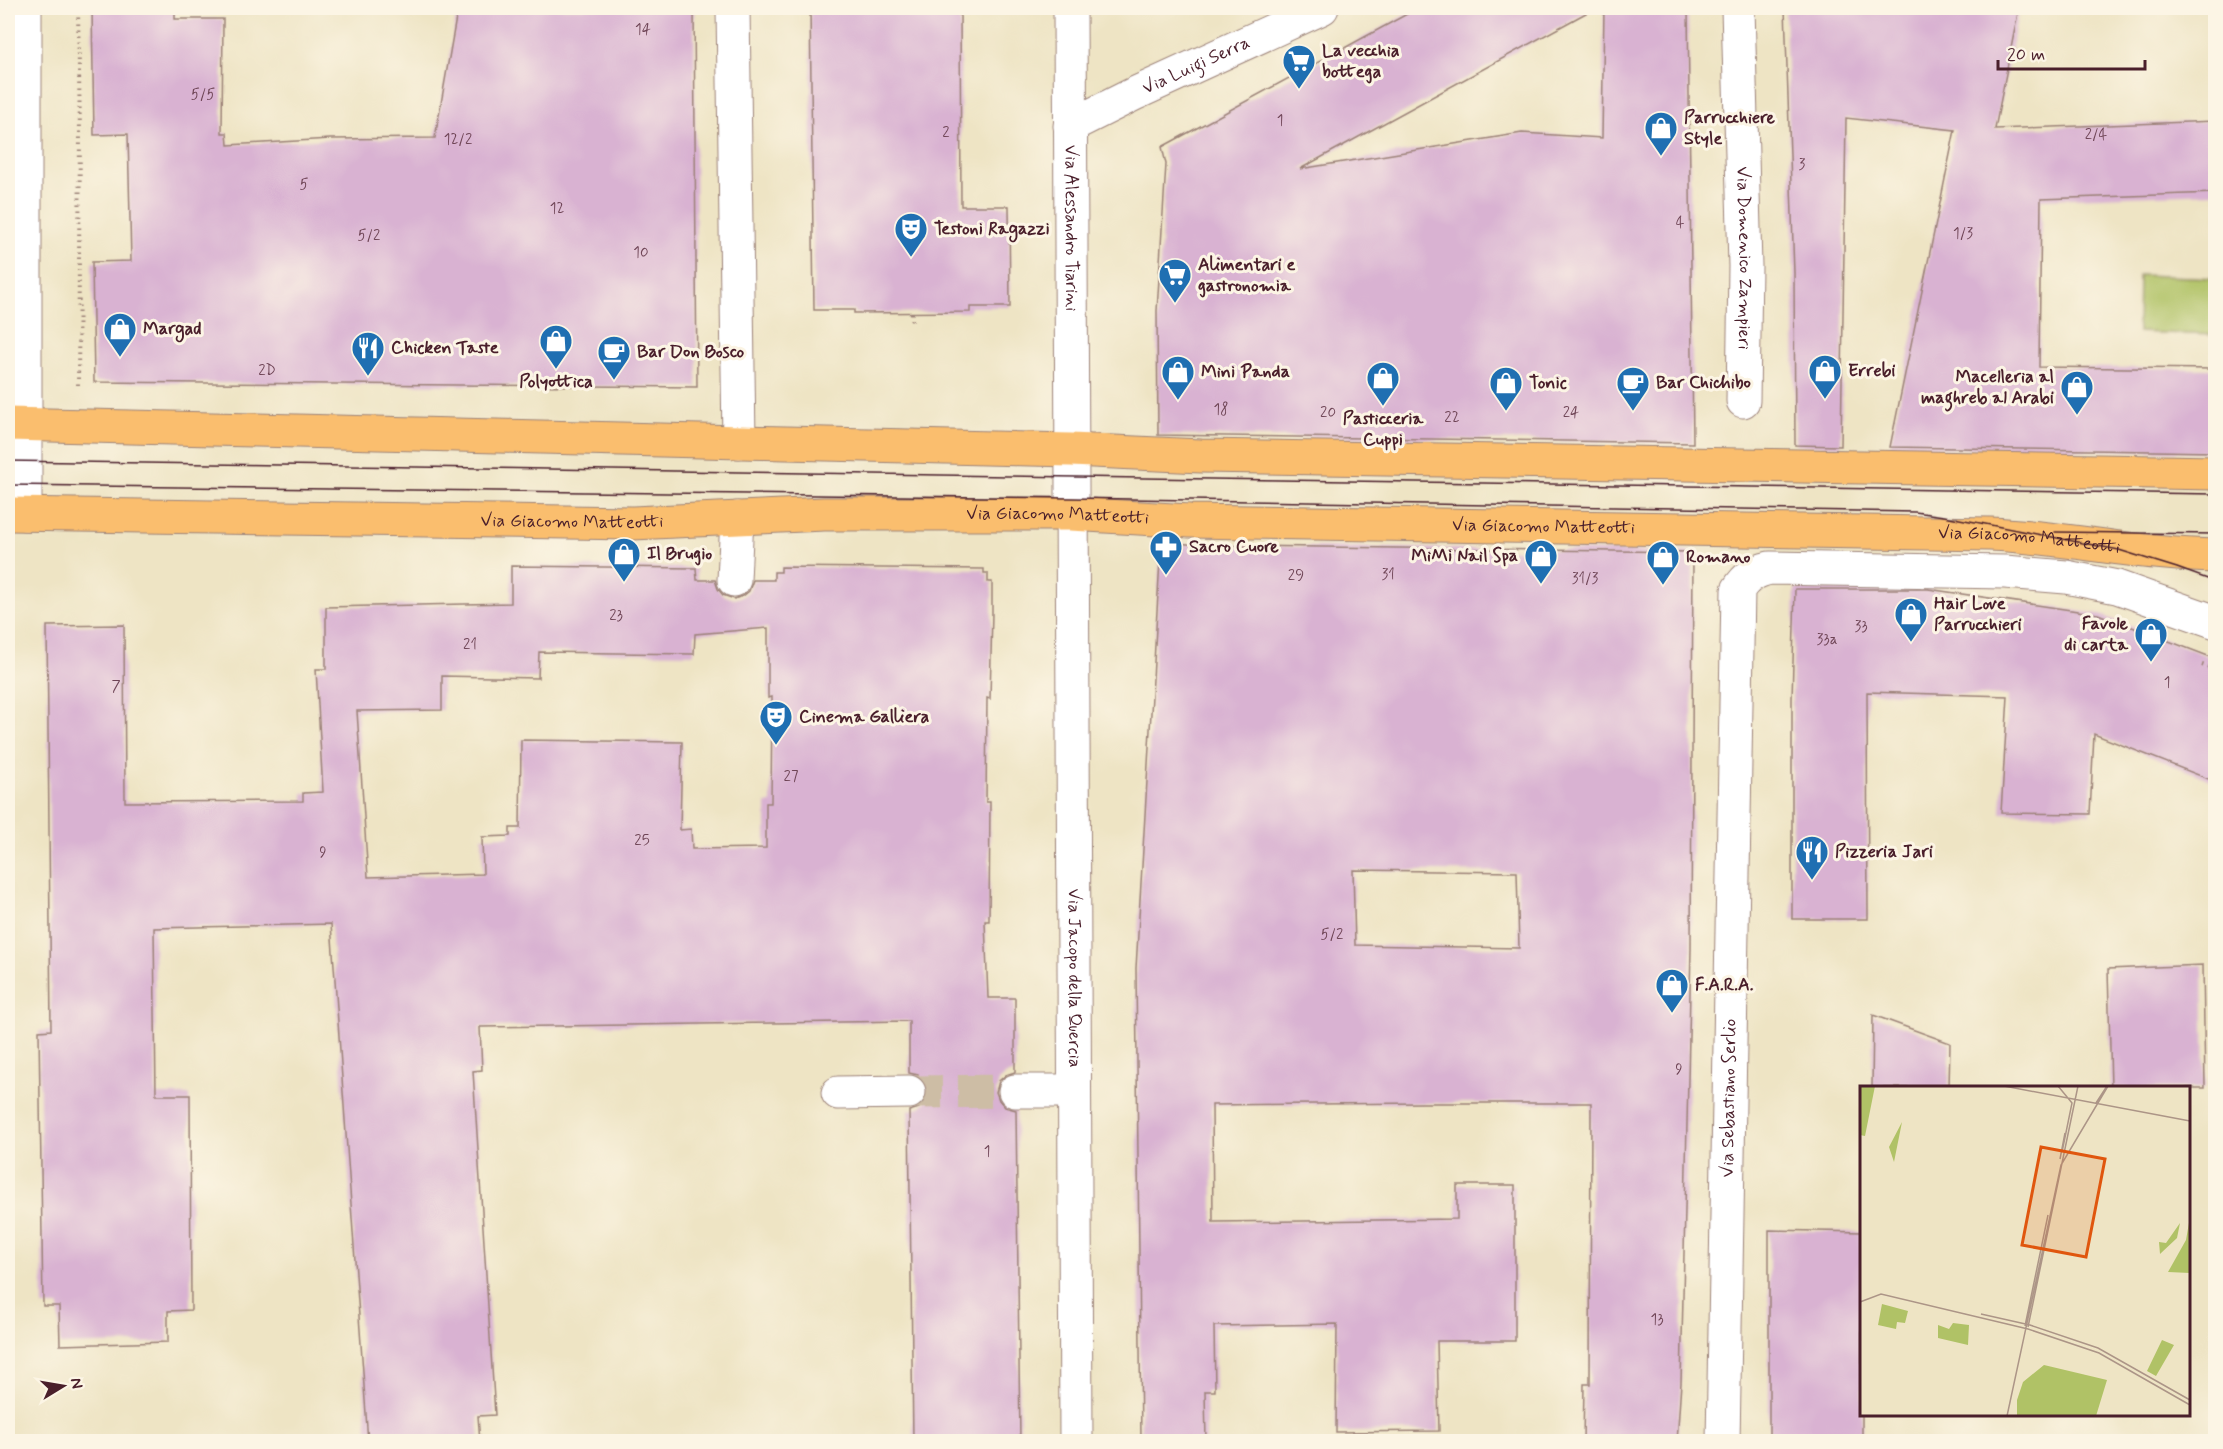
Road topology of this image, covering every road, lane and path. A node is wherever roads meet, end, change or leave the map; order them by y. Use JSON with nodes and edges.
{"nodes":[{"id":1,"x":25,"y":8,"type":"edge"},
{"id":2,"x":78,"y":8,"type":"edge"},
{"id":3,"x":733,"y":8,"type":"edge"},
{"id":4,"x":1070,"y":8,"type":"edge"},
{"id":5,"x":1322,"y":8,"type":"edge"},
{"id":6,"x":1738,"y":8,"type":"edge"},
{"id":7,"x":1070,"y":126,"type":"junction"},
{"id":8,"x":912,"y":313,"type":"dead end"},
{"id":9,"x":912,"y":321,"type":"dead end"},
{"id":10,"x":78,"y":393,"type":"dead end"},
{"id":11,"x":1743,"y":401,"type":"dead end"},
{"id":12,"x":17,"y":424,"type":"edge"},
{"id":13,"x":738,"y":442,"type":"junction"},
{"id":14,"x":1071,"y":450,"type":"junction"},
{"id":15,"x":2216,"y":472,"type":"edge"},
{"id":16,"x":16,"y":514,"type":"edge"},
{"id":17,"x":1071,"y":514,"type":"junction"},
{"id":18,"x":737,"y":518,"type":"junction"},
{"id":19,"x":2216,"y":556,"type":"edge"},
{"id":20,"x":1746,"y":579,"type":"joint"},
{"id":21,"x":734,"y":580,"type":"dead end"},
{"id":22,"x":2216,"y":622,"type":"edge"},
{"id":23,"x":2194,"y":662,"type":"dead end"},
{"id":24,"x":2216,"y":670,"type":"edge"},
{"id":25,"x":1015,"y":1091,"type":"tunnel mouth"},
{"id":26,"x":1074,"y":1091,"type":"junction"},
{"id":27,"x":909,"y":1092,"type":"tunnel mouth"},
{"id":28,"x":838,"y":1094,"type":"dead end"},
{"id":29,"x":1076,"y":1442,"type":"edge"},
{"id":30,"x":1723,"y":1442,"type":"edge"}],
"edges":[{"from":1,"to":12,"type":"street"},
{"from":2,"to":10,"type":"path"},
{"from":3,"to":13,"type":"street"},
{"from":4,"to":7,"type":"street","name":"Via Alessandro Tiarini"},
{"from":5,"to":7,"type":"street","name":"Via Luigi Serra"},
{"from":6,"to":11,"type":"street","name":"Via Domenico Zampieri"},
{"from":7,"to":14,"type":"street","name":"Via Alessandro Tiarini"},
{"from":8,"to":9,"type":"path"},
{"from":12,"to":13,"type":"main road"},
{"from":12,"to":16,"type":"street"},
{"from":13,"to":14,"type":"main road"},
{"from":14,"to":15,"type":"main road"},
{"from":14,"to":17,"type":"street","name":"Via Alessandro Tiarini"},
{"from":16,"to":18,"type":"main road","name":"Via Giacomo Matteotti"},
{"from":17,"to":18,"type":"main road","name":"Via Giacomo Matteotti"},
{"from":17,"to":19,"type":"main road","name":"Via Giacomo Matteotti"},
{"from":17,"to":26,"type":"street","name":"Via Jacopo della Quercia"},
{"from":18,"to":21,"type":"street"},
{"from":20,"to":22,"type":"street","name":"Via Giacomo Matteotti"},
{"from":20,"to":30,"type":"street","name":"Via Sebastiano Serlio"},
{"from":23,"to":24,"type":"path"},
{"from":25,"to":26,"type":"street"},
{"from":26,"to":29,"type":"street","name":"Via Jacopo della Quercia"},
{"from":27,"to":28,"type":"street"}]}
